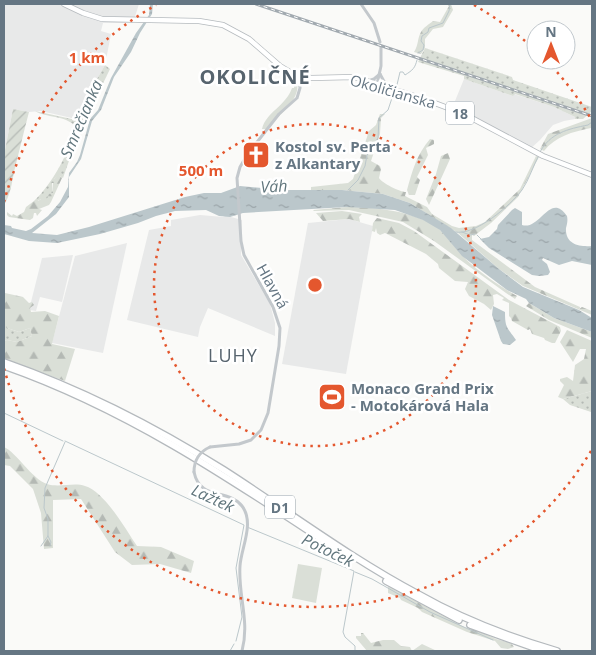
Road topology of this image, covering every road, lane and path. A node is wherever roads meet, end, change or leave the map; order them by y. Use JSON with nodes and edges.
{"nodes":[{"id":1,"x":64,"y":4,"type":"edge"},
{"id":2,"x":361,"y":4,"type":"edge"},
{"id":3,"x":380,"y":74,"type":"junction"},
{"id":4,"x":299,"y":77,"type":"junction"},
{"id":5,"x":368,"y":81,"type":"junction"},
{"id":6,"x":377,"y":84,"type":"junction"},
{"id":7,"x":387,"y":87,"type":"junction"},
{"id":8,"x":592,"y":175,"type":"edge"},
{"id":9,"x":4,"y":362,"type":"edge"},
{"id":10,"x":4,"y":366,"type":"edge"},
{"id":11,"x":242,"y":651,"type":"edge"},
{"id":12,"x":543,"y":651,"type":"edge"},
{"id":13,"x":557,"y":651,"type":"edge"}],
"edges":[{"from":1,"to":4,"type":"main road"},
{"from":2,"to":3,"type":"street"},
{"from":3,"to":5,"type":"street"},
{"from":3,"to":6,"type":"street"},
{"from":3,"to":7,"type":"street"},
{"from":4,"to":5,"type":"main road","name":"Okoličianska","number":"18"},
{"from":4,"to":11,"type":"street","name":"Hlavná","bridge":true},
{"from":5,"to":6,"type":"main road","name":"Okoličianska","number":"18"},
{"from":6,"to":7,"type":"main road","name":"Okoličianska","number":"18"},
{"from":7,"to":8,"type":"main road","name":"Okoličianska","number":"18"},
{"from":9,"to":13,"type":"highway","number":"D1"},
{"from":10,"to":12,"type":"highway","number":"D1"}]}
